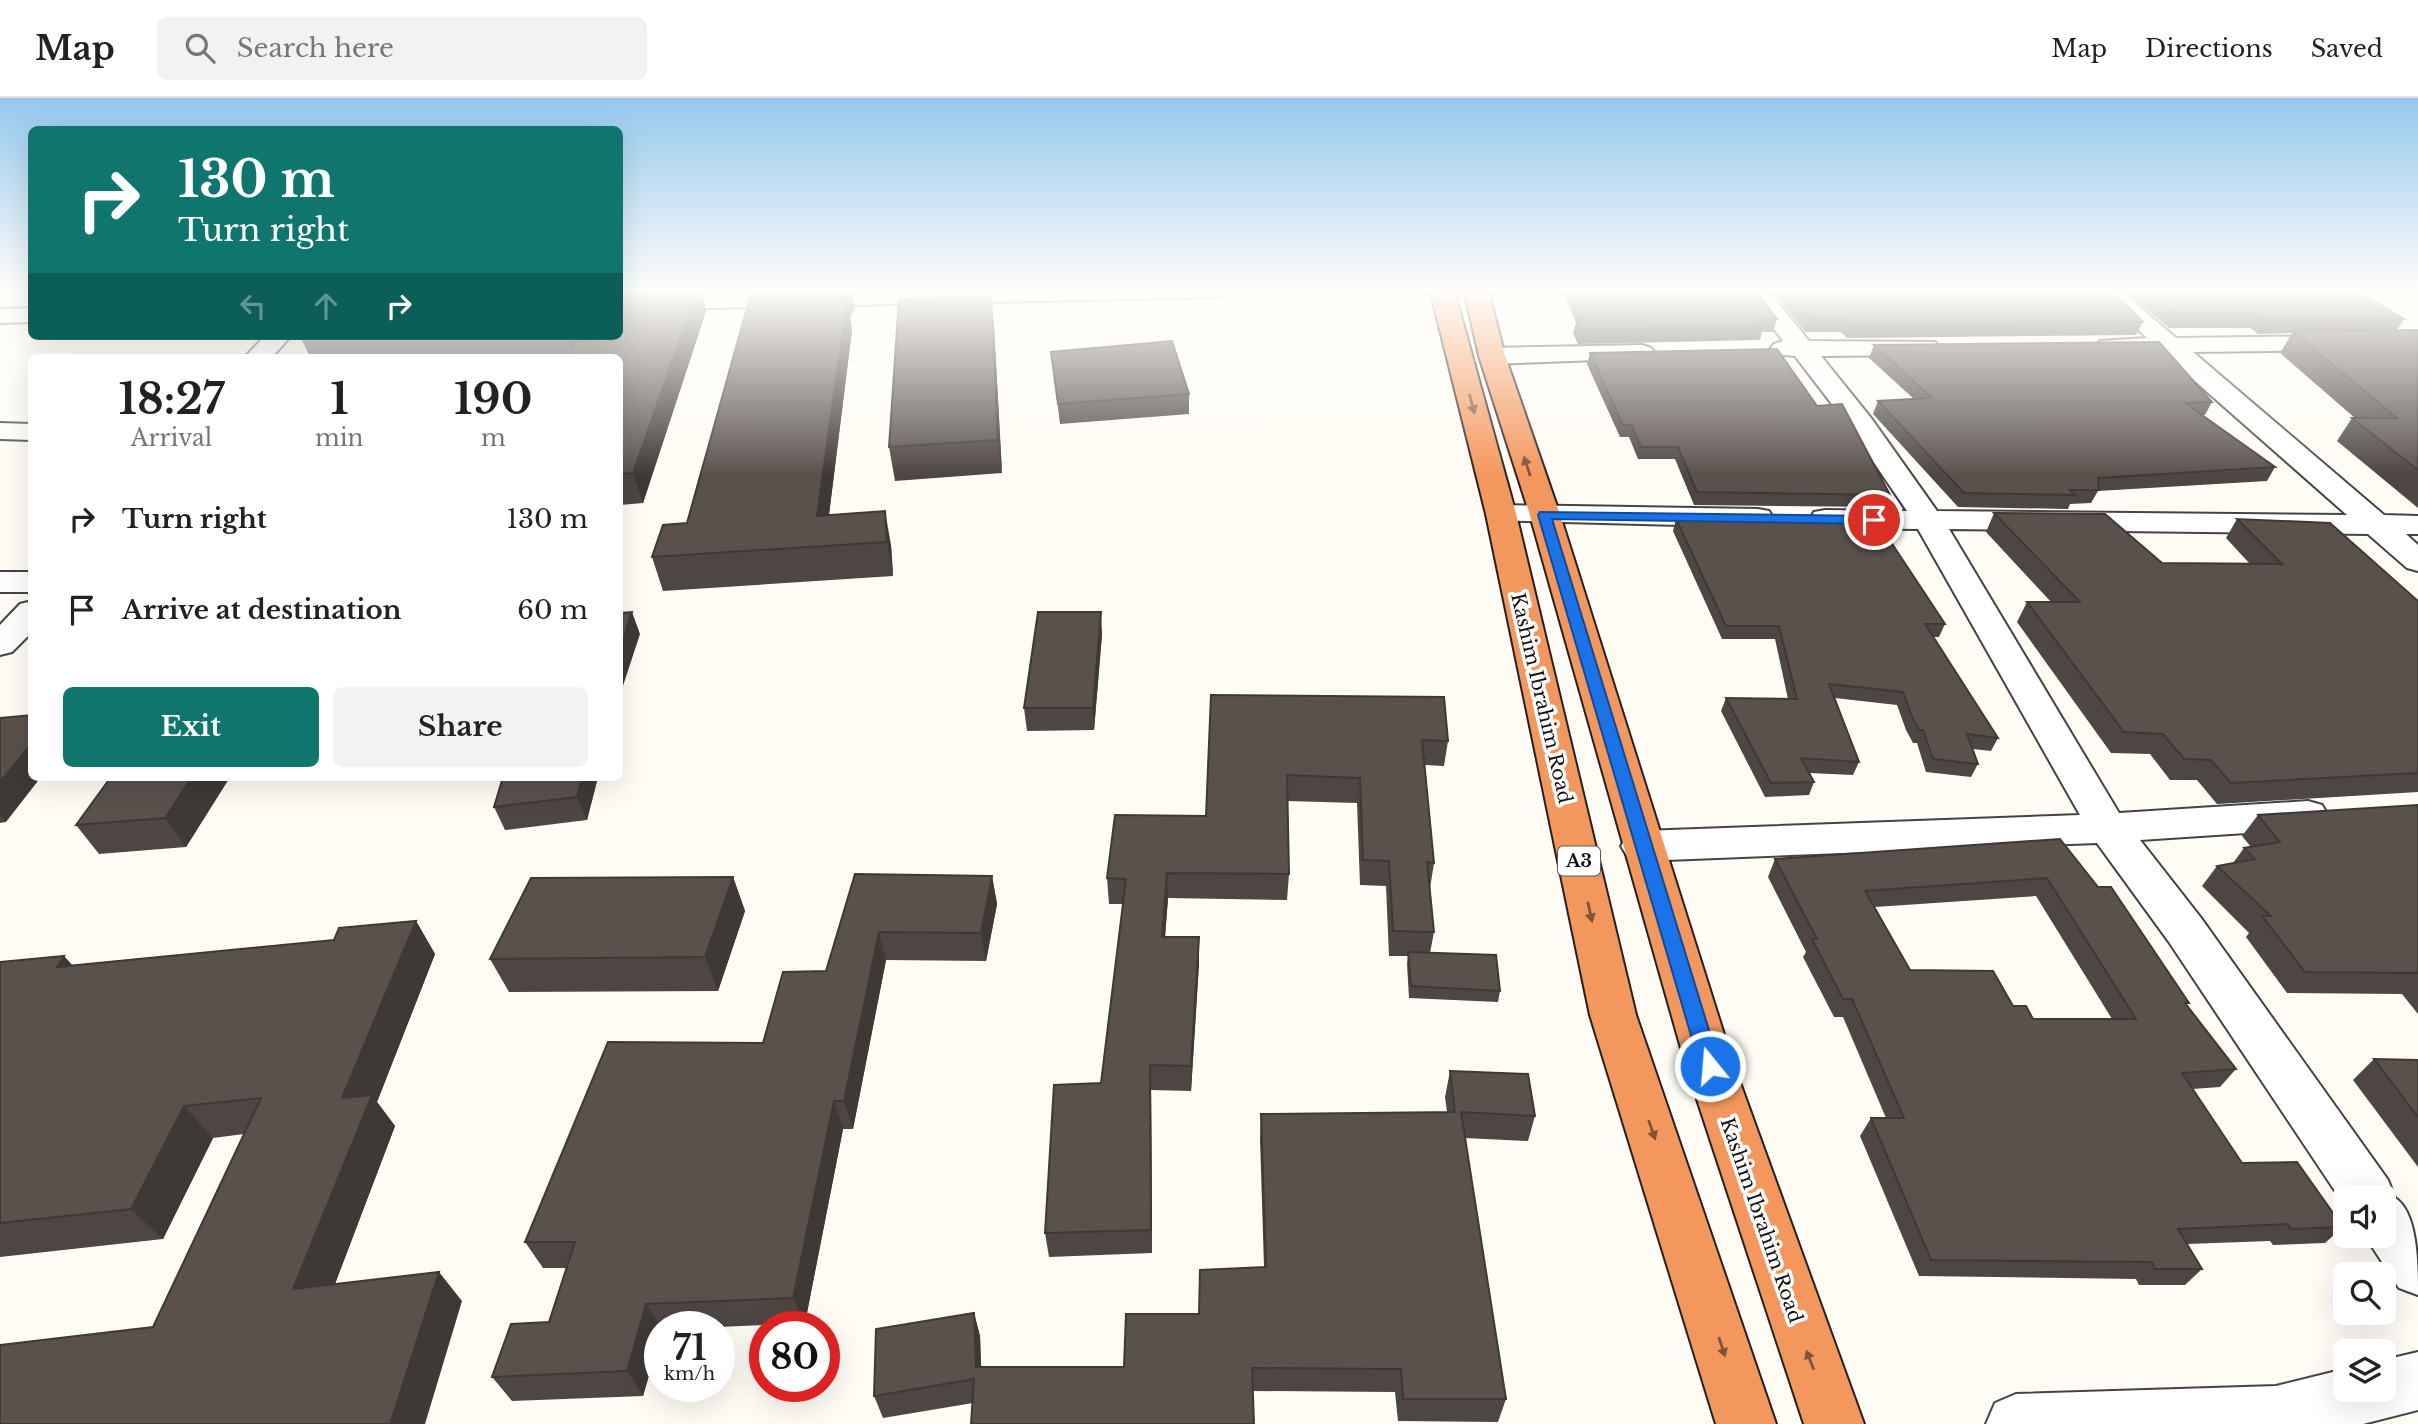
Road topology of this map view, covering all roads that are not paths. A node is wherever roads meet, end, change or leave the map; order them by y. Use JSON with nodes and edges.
{"nodes":[{"id":1,"x":1458,"y":352,"type":"edge"},
{"id":2,"x":1491,"y":352,"type":"edge"},
{"id":3,"x":1667,"y":352,"type":"edge"},
{"id":4,"x":1804,"y":352,"type":"edge"},
{"id":5,"x":2178,"y":352,"type":"edge"},
{"id":6,"x":1492,"y":356,"type":"junction"},
{"id":7,"x":0,"y":430,"type":"edge"},
{"id":8,"x":28,"y":432,"type":"edge"},
{"id":9,"x":1501,"y":514,"type":"junction"},
{"id":10,"x":1545,"y":515,"type":"junction"},
{"id":11,"x":1929,"y":521,"type":"junction"},
{"id":12,"x":2375,"y":524,"type":"junction"},
{"id":13,"x":2418,"y":524,"type":"edge"},
{"id":14,"x":2418,"y":561,"type":"edge"},
{"id":15,"x":0,"y":582,"type":"edge"},
{"id":16,"x":28,"y":582,"type":"edge"},
{"id":17,"x":28,"y":615,"type":"edge"},
{"id":18,"x":0,"y":645,"type":"edge"},
{"id":19,"x":2351,"y":813,"type":"edge"},
{"id":20,"x":2108,"y":828,"type":"junction"},
{"id":21,"x":1642,"y":846,"type":"junction"},
{"id":22,"x":2361,"y":1185,"type":"edge"},
{"id":23,"x":2396,"y":1237,"type":"edge"},
{"id":24,"x":2418,"y":1269,"type":"edge"},
{"id":25,"x":2418,"y":1381,"type":"edge"},
{"id":26,"x":1746,"y":1424,"type":"edge"},
{"id":27,"x":1835,"y":1424,"type":"edge"},
{"id":28,"x":2016,"y":1424,"type":"edge"}],
"edges":[{"from":1,"to":9,"type":"highway","name":"Kashim Ibrahim Road","number":"A3","one_way":true},
{"from":2,"to":6,"type":"highway","name":"Kashim Ibrahim Road"},
{"from":3,"to":6,"type":"street"},
{"from":4,"to":11,"type":"street"},
{"from":5,"to":12,"type":"street"},
{"from":10,"to":6,"type":"highway","name":"Kashim Ibrahim Road","one_way":true},
{"from":7,"to":8,"type":"street"},
{"from":9,"to":10,"type":"street"},
{"from":9,"to":26,"type":"highway","name":"Kashim Ibrahim Road","number":"A3","one_way":true},
{"from":10,"to":11,"type":"street"},
{"from":10,"to":21,"type":"highway","name":"Kashim Ibrahim Road"},
{"from":11,"to":12,"type":"street"},
{"from":11,"to":20,"type":"street"},
{"from":12,"to":13,"type":"street"},
{"from":12,"to":14,"type":"street"},
{"from":15,"to":16,"type":"street"},
{"from":17,"to":18,"type":"street"},
{"from":19,"to":20,"type":"street"},
{"from":20,"to":21,"type":"street"},
{"from":20,"to":22,"type":"street"},
{"from":27,"to":21,"type":"highway","name":"Kashim Ibrahim Road","one_way":true},
{"from":23,"to":24,"type":"street"},
{"from":25,"to":28,"type":"street"}]}
